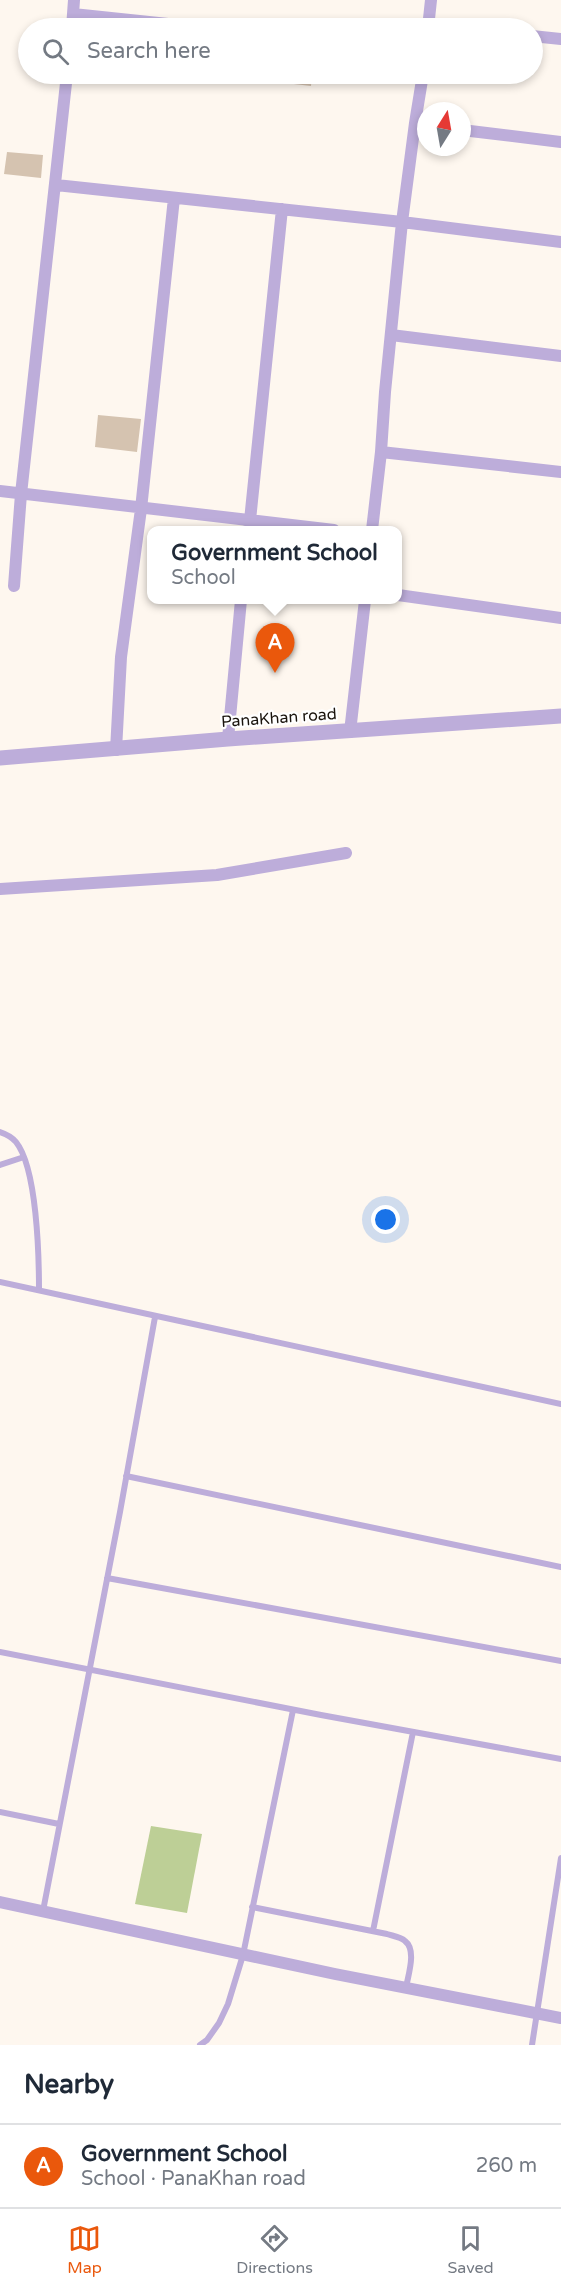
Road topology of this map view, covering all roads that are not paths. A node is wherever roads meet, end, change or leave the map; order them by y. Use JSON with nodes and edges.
{"nodes":[{"id":1,"x":74,"y":0,"type":"edge"},
{"id":2,"x":431,"y":0,"type":"edge"},
{"id":3,"x":73,"y":14,"type":"junction"},
{"id":4,"x":73,"y":18,"type":"edge"},
{"id":5,"x":111,"y":18,"type":"edge"},
{"id":6,"x":429,"y":18,"type":"edge"},
{"id":7,"x":543,"y":37,"type":"edge"},
{"id":8,"x":561,"y":39,"type":"edge"},
{"id":9,"x":66,"y":84,"type":"edge"},
{"id":10,"x":422,"y":84,"type":"edge"},
{"id":11,"x":421,"y":102,"type":"edge"},
{"id":12,"x":471,"y":131,"type":"edge"},
{"id":13,"x":417,"y":140,"type":"edge"},
{"id":14,"x":561,"y":142,"type":"edge"},
{"id":15,"x":56,"y":185,"type":"junction"},
{"id":16,"x":174,"y":198,"type":"junction"},
{"id":17,"x":282,"y":209,"type":"junction"},
{"id":18,"x":402,"y":222,"type":"junction"},
{"id":19,"x":561,"y":242,"type":"edge"},
{"id":20,"x":392,"y":335,"type":"junction"},
{"id":21,"x":561,"y":356,"type":"edge"},
{"id":22,"x":381,"y":452,"type":"junction"},
{"id":23,"x":561,"y":472,"type":"edge"},
{"id":24,"x":0,"y":491,"type":"edge"},
{"id":25,"x":21,"y":494,"type":"junction"},
{"id":26,"x":141,"y":509,"type":"junction"},
{"id":27,"x":250,"y":526,"type":"edge"},
{"id":28,"x":373,"y":526,"type":"edge"},
{"id":29,"x":14,"y":586,"type":"dead end"},
{"id":30,"x":402,"y":596,"type":"edge"},
{"id":31,"x":241,"y":604,"type":"edge"},
{"id":32,"x":365,"y":604,"type":"edge"},
{"id":33,"x":561,"y":618,"type":"edge"},
{"id":34,"x":561,"y":716,"type":"edge"},
{"id":35,"x":350,"y":732,"type":"junction"},
{"id":36,"x":228,"y":739,"type":"junction"},
{"id":37,"x":116,"y":750,"type":"junction"},
{"id":38,"x":0,"y":758,"type":"edge"},
{"id":39,"x":346,"y":852,"type":"dead end"},
{"id":40,"x":0,"y":889,"type":"edge"},
{"id":41,"x":0,"y":1132,"type":"edge"},
{"id":42,"x":24,"y":1156,"type":"junction"},
{"id":43,"x":0,"y":1165,"type":"edge"},
{"id":44,"x":0,"y":1282,"type":"edge"},
{"id":45,"x":39,"y":1290,"type":"junction"},
{"id":46,"x":155,"y":1317,"type":"junction"},
{"id":47,"x":561,"y":1404,"type":"edge"},
{"id":48,"x":126,"y":1476,"type":"junction"},
{"id":49,"x":561,"y":1567,"type":"edge"},
{"id":50,"x":107,"y":1578,"type":"junction"},
{"id":51,"x":0,"y":1652,"type":"edge"},
{"id":52,"x":561,"y":1661,"type":"edge"},
{"id":53,"x":89,"y":1669,"type":"junction"},
{"id":54,"x":293,"y":1710,"type":"junction"},
{"id":55,"x":413,"y":1732,"type":"junction"},
{"id":56,"x":561,"y":1759,"type":"edge"},
{"id":57,"x":0,"y":1812,"type":"edge"},
{"id":58,"x":59,"y":1824,"type":"junction"},
{"id":59,"x":561,"y":1858,"type":"edge"},
{"id":60,"x":0,"y":1902,"type":"edge"},
{"id":61,"x":252,"y":1907,"type":"junction"},
{"id":62,"x":43,"y":1911,"type":"junction"},
{"id":63,"x":373,"y":1931,"type":"junction"},
{"id":64,"x":243,"y":1955,"type":"junction"},
{"id":65,"x":406,"y":1988,"type":"junction"},
{"id":66,"x":537,"y":2013,"type":"junction"},
{"id":67,"x":561,"y":2018,"type":"edge"},
{"id":68,"x":200,"y":2045,"type":"edge"},
{"id":69,"x":532,"y":2045,"type":"edge"}],
"edges":[{"from":1,"to":3,"type":"street"},
{"from":2,"to":6,"type":"street"},
{"from":3,"to":4,"type":"street"},
{"from":3,"to":5,"type":"street"},
{"from":7,"to":8,"type":"street"},
{"from":9,"to":15,"type":"street"},
{"from":10,"to":11,"type":"street"},
{"from":12,"to":14,"type":"street"},
{"from":13,"to":18,"type":"street"},
{"from":15,"to":16,"type":"street"},
{"from":15,"to":25,"type":"street"},
{"from":16,"to":17,"type":"street"},
{"from":16,"to":26,"type":"street"},
{"from":17,"to":18,"type":"street"},
{"from":17,"to":27,"type":"street"},
{"from":18,"to":19,"type":"street"},
{"from":18,"to":20,"type":"street"},
{"from":20,"to":21,"type":"street"},
{"from":20,"to":22,"type":"street"},
{"from":22,"to":23,"type":"street"},
{"from":22,"to":28,"type":"street"},
{"from":24,"to":25,"type":"street"},
{"from":25,"to":26,"type":"street"},
{"from":25,"to":29,"type":"street"},
{"from":26,"to":27,"type":"street"},
{"from":26,"to":37,"type":"street"},
{"from":30,"to":33,"type":"street"},
{"from":31,"to":36,"type":"street"},
{"from":32,"to":35,"type":"street"},
{"from":34,"to":35,"type":"street","name":"PanaKhan road"},
{"from":35,"to":36,"type":"street","name":"PanaKhan road"},
{"from":36,"to":37,"type":"street","name":"PanaKhan road"},
{"from":37,"to":38,"type":"street","name":"PanaKhan road"},
{"from":39,"to":40,"type":"street"},
{"from":41,"to":42,"type":"lane"},
{"from":42,"to":43,"type":"lane"},
{"from":42,"to":45,"type":"lane"},
{"from":44,"to":45,"type":"lane"},
{"from":45,"to":46,"type":"lane"},
{"from":46,"to":47,"type":"lane"},
{"from":46,"to":48,"type":"lane"},
{"from":48,"to":49,"type":"lane"},
{"from":48,"to":50,"type":"lane"},
{"from":50,"to":52,"type":"lane"},
{"from":50,"to":53,"type":"lane"},
{"from":51,"to":53,"type":"lane"},
{"from":53,"to":54,"type":"lane"},
{"from":53,"to":58,"type":"lane"},
{"from":54,"to":55,"type":"lane"},
{"from":54,"to":61,"type":"lane"},
{"from":55,"to":56,"type":"lane"},
{"from":55,"to":63,"type":"lane"},
{"from":57,"to":58,"type":"lane"},
{"from":58,"to":62,"type":"lane"},
{"from":59,"to":66,"type":"lane"},
{"from":60,"to":62,"type":"street"},
{"from":61,"to":63,"type":"lane"},
{"from":61,"to":64,"type":"lane"},
{"from":62,"to":64,"type":"street"},
{"from":63,"to":65,"type":"lane"},
{"from":64,"to":65,"type":"street"},
{"from":64,"to":68,"type":"lane"},
{"from":65,"to":66,"type":"street"},
{"from":66,"to":67,"type":"street"},
{"from":66,"to":69,"type":"lane"}]}
